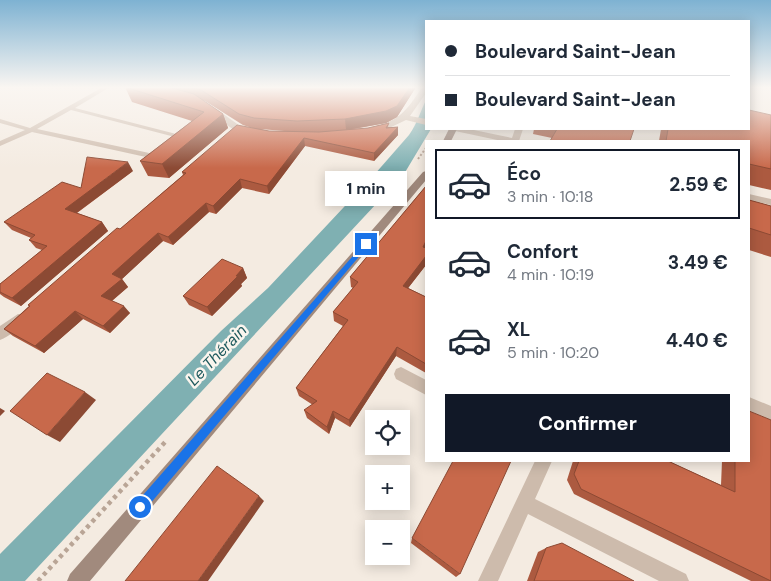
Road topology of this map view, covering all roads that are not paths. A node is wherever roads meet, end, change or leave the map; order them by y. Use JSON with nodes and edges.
{"nodes":[{"id":1,"x":58,"y":114,"type":"edge"},
{"id":2,"x":93,"y":114,"type":"edge"},
{"id":3,"x":215,"y":114,"type":"edge"},
{"id":4,"x":409,"y":114,"type":"edge"},
{"id":5,"x":406,"y":118,"type":"junction"},
{"id":6,"x":0,"y":121,"type":"edge"},
{"id":7,"x":425,"y":122,"type":"edge"},
{"id":8,"x":236,"y":128,"type":"junction"},
{"id":9,"x":30,"y":130,"type":"junction"},
{"id":10,"x":463,"y":130,"type":"edge"},
{"id":11,"x":366,"y":131,"type":"edge"},
{"id":12,"x":262,"y":133,"type":"edge"},
{"id":13,"x":227,"y":137,"type":"edge"},
{"id":14,"x":509,"y":140,"type":"edge"},
{"id":15,"x":0,"y":144,"type":"edge"},
{"id":16,"x":425,"y":175,"type":"edge"},
{"id":17,"x":750,"y":197,"type":"edge"},
{"id":18,"x":771,"y":202,"type":"edge"},
{"id":19,"x":30,"y":309,"type":"edge"},
{"id":20,"x":0,"y":334,"type":"edge"},
{"id":21,"x":401,"y":374,"type":"dead end"},
{"id":22,"x":425,"y":387,"type":"edge"},
{"id":23,"x":750,"y":404,"type":"edge"},
{"id":24,"x":771,"y":412,"type":"edge"},
{"id":25,"x":544,"y":462,"type":"edge"},
{"id":26,"x":525,"y":503,"type":"junction"},
{"id":27,"x":77,"y":581,"type":"edge"},
{"id":28,"x":488,"y":581,"type":"edge"},
{"id":29,"x":679,"y":581,"type":"edge"}],
"edges":[{"from":1,"to":9,"type":"lane"},
{"from":2,"to":9,"type":"lane"},
{"from":3,"to":8,"type":"street"},
{"from":4,"to":5,"type":"street"},
{"from":5,"to":7,"type":"street"},
{"from":5,"to":11,"type":"street"},
{"from":6,"to":9,"type":"lane"},
{"from":8,"to":12,"type":"street"},
{"from":8,"to":13,"type":"street"},
{"from":9,"to":15,"type":"lane"},
{"from":10,"to":14,"type":"street"},
{"from":16,"to":27,"type":"main road"},
{"from":17,"to":18,"type":"street"},
{"from":19,"to":20,"type":"street"},
{"from":21,"to":22,"type":"street"},
{"from":23,"to":24,"type":"street"},
{"from":25,"to":26,"type":"street"},
{"from":26,"to":28,"type":"street"},
{"from":26,"to":29,"type":"street"}]}
